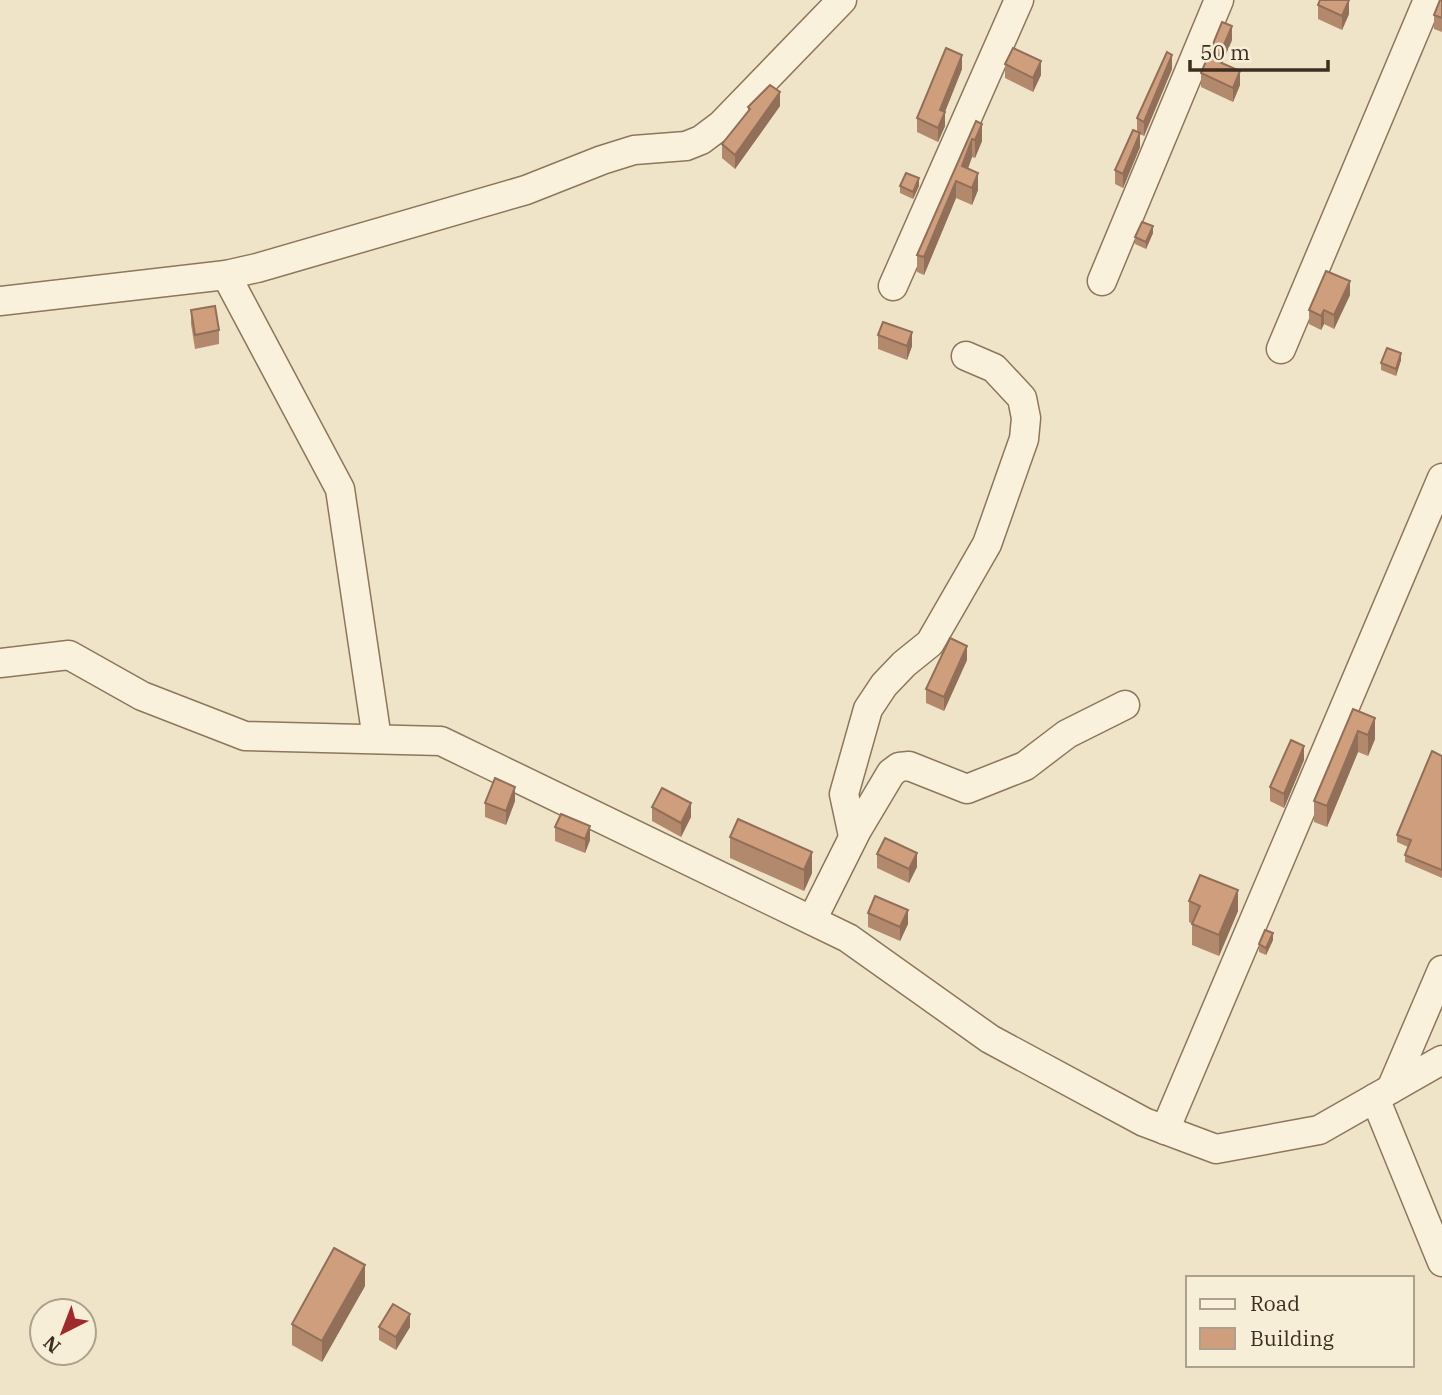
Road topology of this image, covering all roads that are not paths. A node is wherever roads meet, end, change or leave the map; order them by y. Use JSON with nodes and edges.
{"nodes":[{"id":1,"x":842,"y":0,"type":"edge"},
{"id":2,"x":1019,"y":0,"type":"edge"},
{"id":3,"x":1219,"y":0,"type":"edge"},
{"id":4,"x":1428,"y":0,"type":"edge"},
{"id":5,"x":226,"y":275,"type":"junction"},
{"id":6,"x":1102,"y":281,"type":"dead end"},
{"id":7,"x":892,"y":286,"type":"dead end"},
{"id":8,"x":0,"y":302,"type":"edge"},
{"id":9,"x":1281,"y":349,"type":"dead end"},
{"id":10,"x":966,"y":356,"type":"dead end"},
{"id":11,"x":1442,"y":478,"type":"edge"},
{"id":12,"x":0,"y":663,"type":"edge"},
{"id":13,"x":1125,"y":705,"type":"dead end"},
{"id":14,"x":377,"y":739,"type":"junction"},
{"id":15,"x":853,"y":836,"type":"junction"},
{"id":16,"x":811,"y":920,"type":"junction"},
{"id":17,"x":1442,"y":970,"type":"edge"},
{"id":18,"x":1442,"y":1060,"type":"edge"},
{"id":19,"x":1383,"y":1094,"type":"junction"},
{"id":20,"x":1165,"y":1130,"type":"junction"},
{"id":21,"x":1442,"y":1262,"type":"edge"}],
"edges":[{"from":1,"to":5,"type":"street"},
{"from":2,"to":7,"type":"street"},
{"from":3,"to":6,"type":"street"},
{"from":4,"to":9,"type":"street"},
{"from":5,"to":8,"type":"street"},
{"from":5,"to":14,"type":"street"},
{"from":10,"to":15,"type":"street"},
{"from":11,"to":20,"type":"street"},
{"from":12,"to":14,"type":"street"},
{"from":13,"to":15,"type":"street"},
{"from":14,"to":16,"type":"street"},
{"from":15,"to":16,"type":"street"},
{"from":16,"to":20,"type":"street"},
{"from":17,"to":19,"type":"street"},
{"from":18,"to":19,"type":"street"},
{"from":19,"to":20,"type":"street"},
{"from":19,"to":21,"type":"street"}]}
